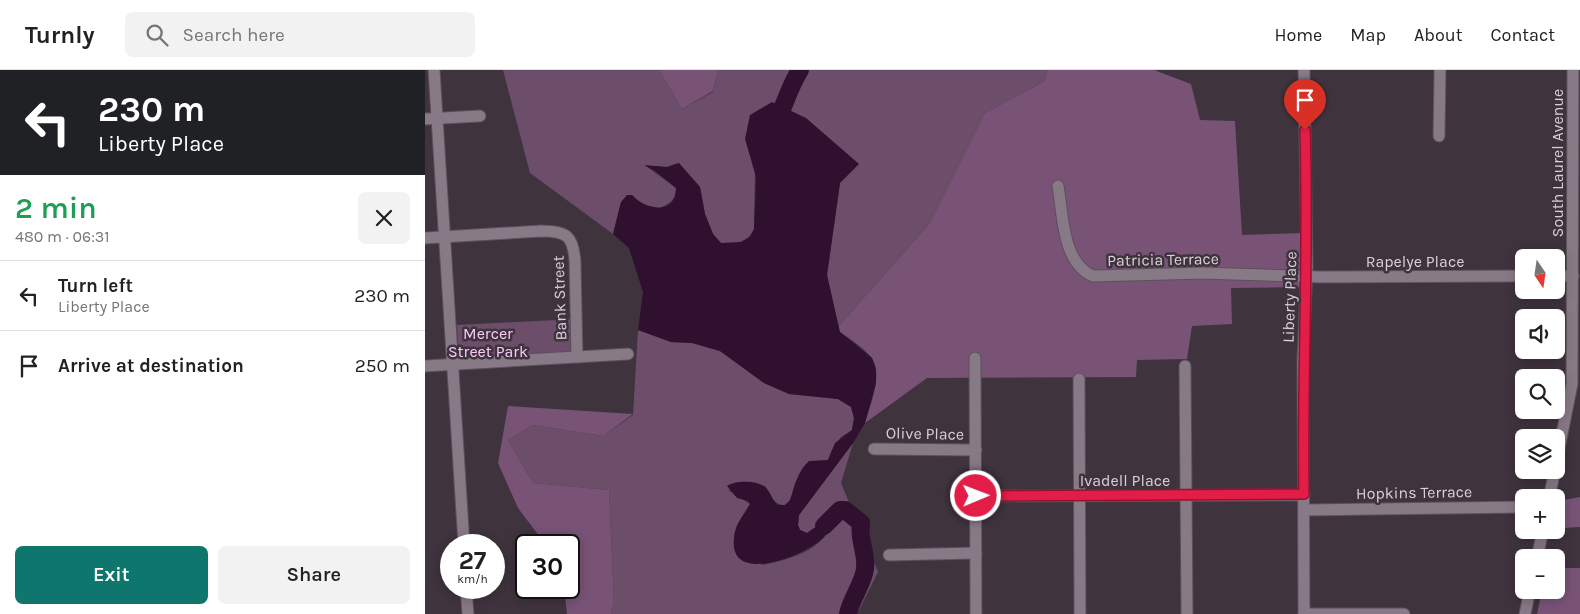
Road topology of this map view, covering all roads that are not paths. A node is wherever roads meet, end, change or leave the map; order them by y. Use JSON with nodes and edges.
{"nodes":[{"id":1,"x":434,"y":70,"type":"edge"},
{"id":2,"x":1304,"y":70,"type":"edge"},
{"id":3,"x":1440,"y":70,"type":"edge"},
{"id":4,"x":1573,"y":70,"type":"edge"},
{"id":5,"x":480,"y":116,"type":"dead end"},
{"id":6,"x":437,"y":118,"type":"junction"},
{"id":7,"x":425,"y":119,"type":"edge"},
{"id":8,"x":1439,"y":136,"type":"dead end"},
{"id":9,"x":1058,"y":186,"type":"dead end"},
{"id":10,"x":444,"y":237,"type":"junction"},
{"id":11,"x":425,"y":238,"type":"edge"},
{"id":12,"x":1306,"y":276,"type":"junction"},
{"id":13,"x":1515,"y":276,"type":"edge"},
{"id":14,"x":1565,"y":276,"type":"edge"},
{"id":15,"x":1573,"y":276,"type":"junction"},
{"id":16,"x":1576,"y":317,"type":"edge"},
{"id":17,"x":628,"y":354,"type":"dead end"},
{"id":18,"x":577,"y":357,"type":"junction"},
{"id":19,"x":975,"y":358,"type":"dead end"},
{"id":20,"x":452,"y":364,"type":"junction"},
{"id":21,"x":425,"y":366,"type":"edge"},
{"id":22,"x":1185,"y":366,"type":"dead end"},
{"id":23,"x":1079,"y":379,"type":"dead end"},
{"id":24,"x":1564,"y":429,"type":"edge"},
{"id":25,"x":874,"y":448,"type":"dead end"},
{"id":26,"x":976,"y":450,"type":"junction"},
{"id":27,"x":1304,"y":494,"type":"junction"},
{"id":28,"x":1186,"y":495,"type":"junction"},
{"id":29,"x":976,"y":496,"type":"junction"},
{"id":30,"x":1080,"y":496,"type":"junction"},
{"id":31,"x":1515,"y":507,"type":"edge"},
{"id":32,"x":1304,"y":510,"type":"junction"},
{"id":33,"x":463,"y":534,"type":"edge"},
{"id":34,"x":976,"y":553,"type":"junction"},
{"id":35,"x":889,"y":555,"type":"dead end"},
{"id":36,"x":467,"y":599,"type":"edge"},
{"id":37,"x":1528,"y":599,"type":"edge"},
{"id":38,"x":468,"y":614,"type":"edge"},
{"id":39,"x":976,"y":614,"type":"edge"},
{"id":40,"x":1080,"y":614,"type":"edge"},
{"id":41,"x":1187,"y":614,"type":"edge"},
{"id":42,"x":1304,"y":614,"type":"edge"},
{"id":43,"x":1404,"y":614,"type":"edge"},
{"id":44,"x":1525,"y":614,"type":"edge"}],
"edges":[{"from":1,"to":6,"type":"street"},
{"from":2,"to":12,"type":"street","name":"Liberty Place"},
{"from":3,"to":8,"type":"street"},
{"from":4,"to":15,"type":"street","name":"South Laurel Avenue"},
{"from":5,"to":6,"type":"street"},
{"from":6,"to":7,"type":"street"},
{"from":6,"to":10,"type":"street"},
{"from":9,"to":12,"type":"street","name":"Patricia Terrace"},
{"from":10,"to":11,"type":"street","name":"Bank Street"},
{"from":10,"to":18,"type":"street","name":"Bank Street"},
{"from":10,"to":20,"type":"street"},
{"from":12,"to":13,"type":"street","name":"Rapelye Place"},
{"from":12,"to":27,"type":"street","name":"Liberty Place"},
{"from":14,"to":15,"type":"street"},
{"from":15,"to":16,"type":"street","name":"South Laurel Avenue"},
{"from":16,"to":24,"type":"street","name":"South Laurel Avenue"},
{"from":17,"to":18,"type":"street"},
{"from":18,"to":20,"type":"street"},
{"from":19,"to":26,"type":"street"},
{"from":20,"to":21,"type":"street"},
{"from":20,"to":33,"type":"street"},
{"from":22,"to":28,"type":"street"},
{"from":23,"to":30,"type":"street"},
{"from":25,"to":26,"type":"street","name":"Olive Place"},
{"from":26,"to":29,"type":"street"},
{"from":27,"to":28,"type":"street","name":"Ivadell Place"},
{"from":27,"to":32,"type":"street","name":"Liberty Place"},
{"from":28,"to":30,"type":"street","name":"Ivadell Place"},
{"from":28,"to":41,"type":"street"},
{"from":29,"to":30,"type":"street","name":"Ivadell Place"},
{"from":29,"to":34,"type":"street"},
{"from":30,"to":40,"type":"street"},
{"from":31,"to":32,"type":"street","name":"Hopkins Terrace"},
{"from":32,"to":42,"type":"street","name":"Liberty Place"},
{"from":34,"to":35,"type":"street"},
{"from":34,"to":39,"type":"street"},
{"from":36,"to":38,"type":"street"},
{"from":37,"to":44,"type":"street"},
{"from":42,"to":43,"type":"street"}]}
